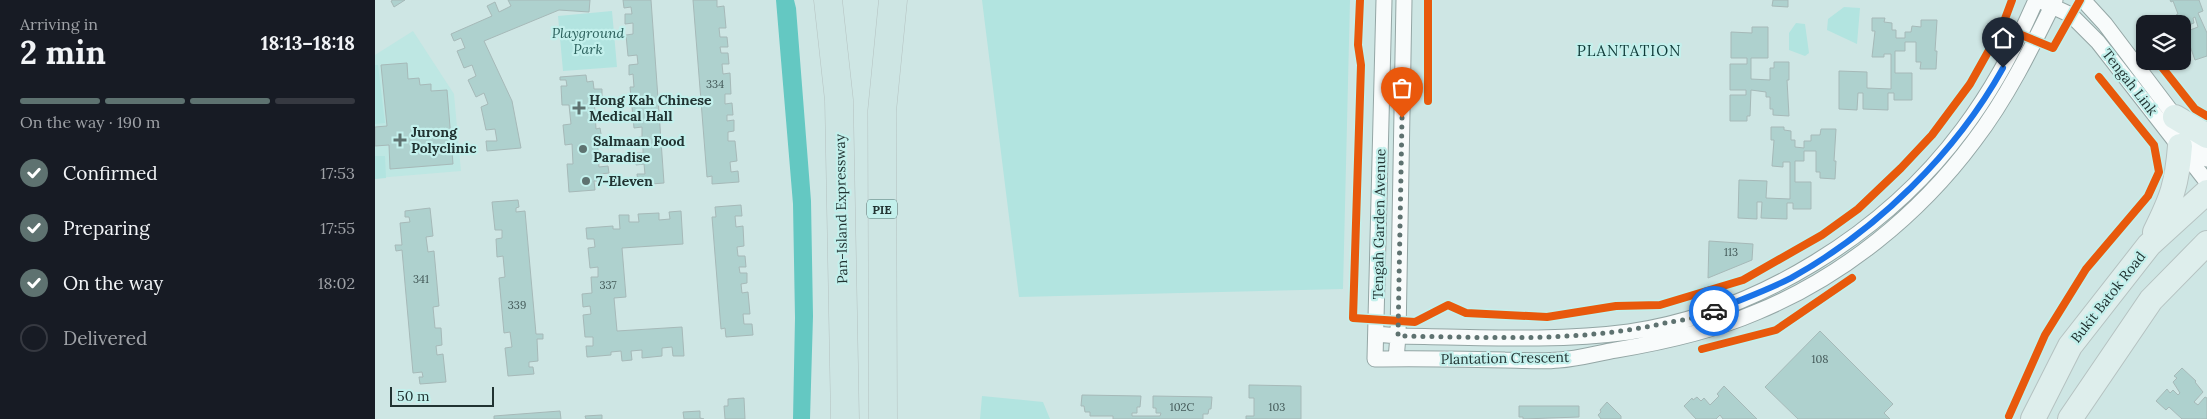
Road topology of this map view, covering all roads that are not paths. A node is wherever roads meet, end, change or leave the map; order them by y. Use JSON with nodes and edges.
{"nodes":[{"id":1,"x":827,"y":0,"type":"edge"},
{"id":2,"x":893,"y":0,"type":"edge"},
{"id":3,"x":1384,"y":0,"type":"edge"},
{"id":4,"x":1405,"y":0,"type":"edge"},
{"id":5,"x":2036,"y":0,"type":"edge"},
{"id":6,"x":2083,"y":0,"type":"edge"},
{"id":7,"x":2053,"y":2,"type":"edge"},
{"id":8,"x":2175,"y":117,"type":"junction"},
{"id":9,"x":2207,"y":136,"type":"edge"},
{"id":10,"x":2180,"y":146,"type":"junction"},
{"id":11,"x":2207,"y":159,"type":"edge"},
{"id":12,"x":2207,"y":182,"type":"edge"},
{"id":13,"x":2207,"y":192,"type":"edge"},
{"id":14,"x":2207,"y":243,"type":"edge"},
{"id":15,"x":2149,"y":245,"type":"junction"},
{"id":16,"x":1376,"y":334,"type":"junction"},
{"id":17,"x":1398,"y":336,"type":"junction"},
{"id":18,"x":1375,"y":359,"type":"joint"},
{"id":19,"x":1396,"y":359,"type":"junction"},
{"id":20,"x":845,"y":419,"type":"edge"},
{"id":21,"x":883,"y":419,"type":"edge"},
{"id":22,"x":2033,"y":419,"type":"edge"},
{"id":23,"x":2071,"y":419,"type":"edge"}],
"edges":[{"from":1,"to":20,"type":"highway","name":"Pan-Island Expressway"},
{"from":2,"to":21,"type":"highway","number":"PIE"},
{"from":3,"to":16,"type":"street","name":"Tengah Garden Avenue"},
{"from":4,"to":17,"type":"street","name":"Tengah Garden Avenue"},
{"from":5,"to":7,"type":"street","name":"Tengah Link"},
{"from":5,"to":17,"type":"street","name":"Plantation Crescent"},
{"from":6,"to":8,"type":"street","name":"Tengah Link"},
{"from":7,"to":10,"type":"street","name":"Tengah Link"},
{"from":7,"to":19,"type":"street","name":"Plantation Crescent"},
{"from":8,"to":9,"type":"main road"},
{"from":8,"to":11,"type":"street","name":"Tengah Link"},
{"from":10,"to":12,"type":"street","name":"Tengah Link"},
{"from":10,"to":15,"type":"main road"},
{"from":13,"to":15,"type":"main road","name":"Bukit Batok Road"},
{"from":14,"to":23,"type":"main road"},
{"from":15,"to":22,"type":"main road","name":"Bukit Batok Road"},
{"from":16,"to":17,"type":"street","name":"Plantation Crescent"},
{"from":16,"to":18,"type":"street","name":"Tengah Garden Avenue"},
{"from":17,"to":19,"type":"street","name":"Tengah Garden Avenue"},
{"from":18,"to":19,"type":"street","name":"Plantation Crescent"}]}
